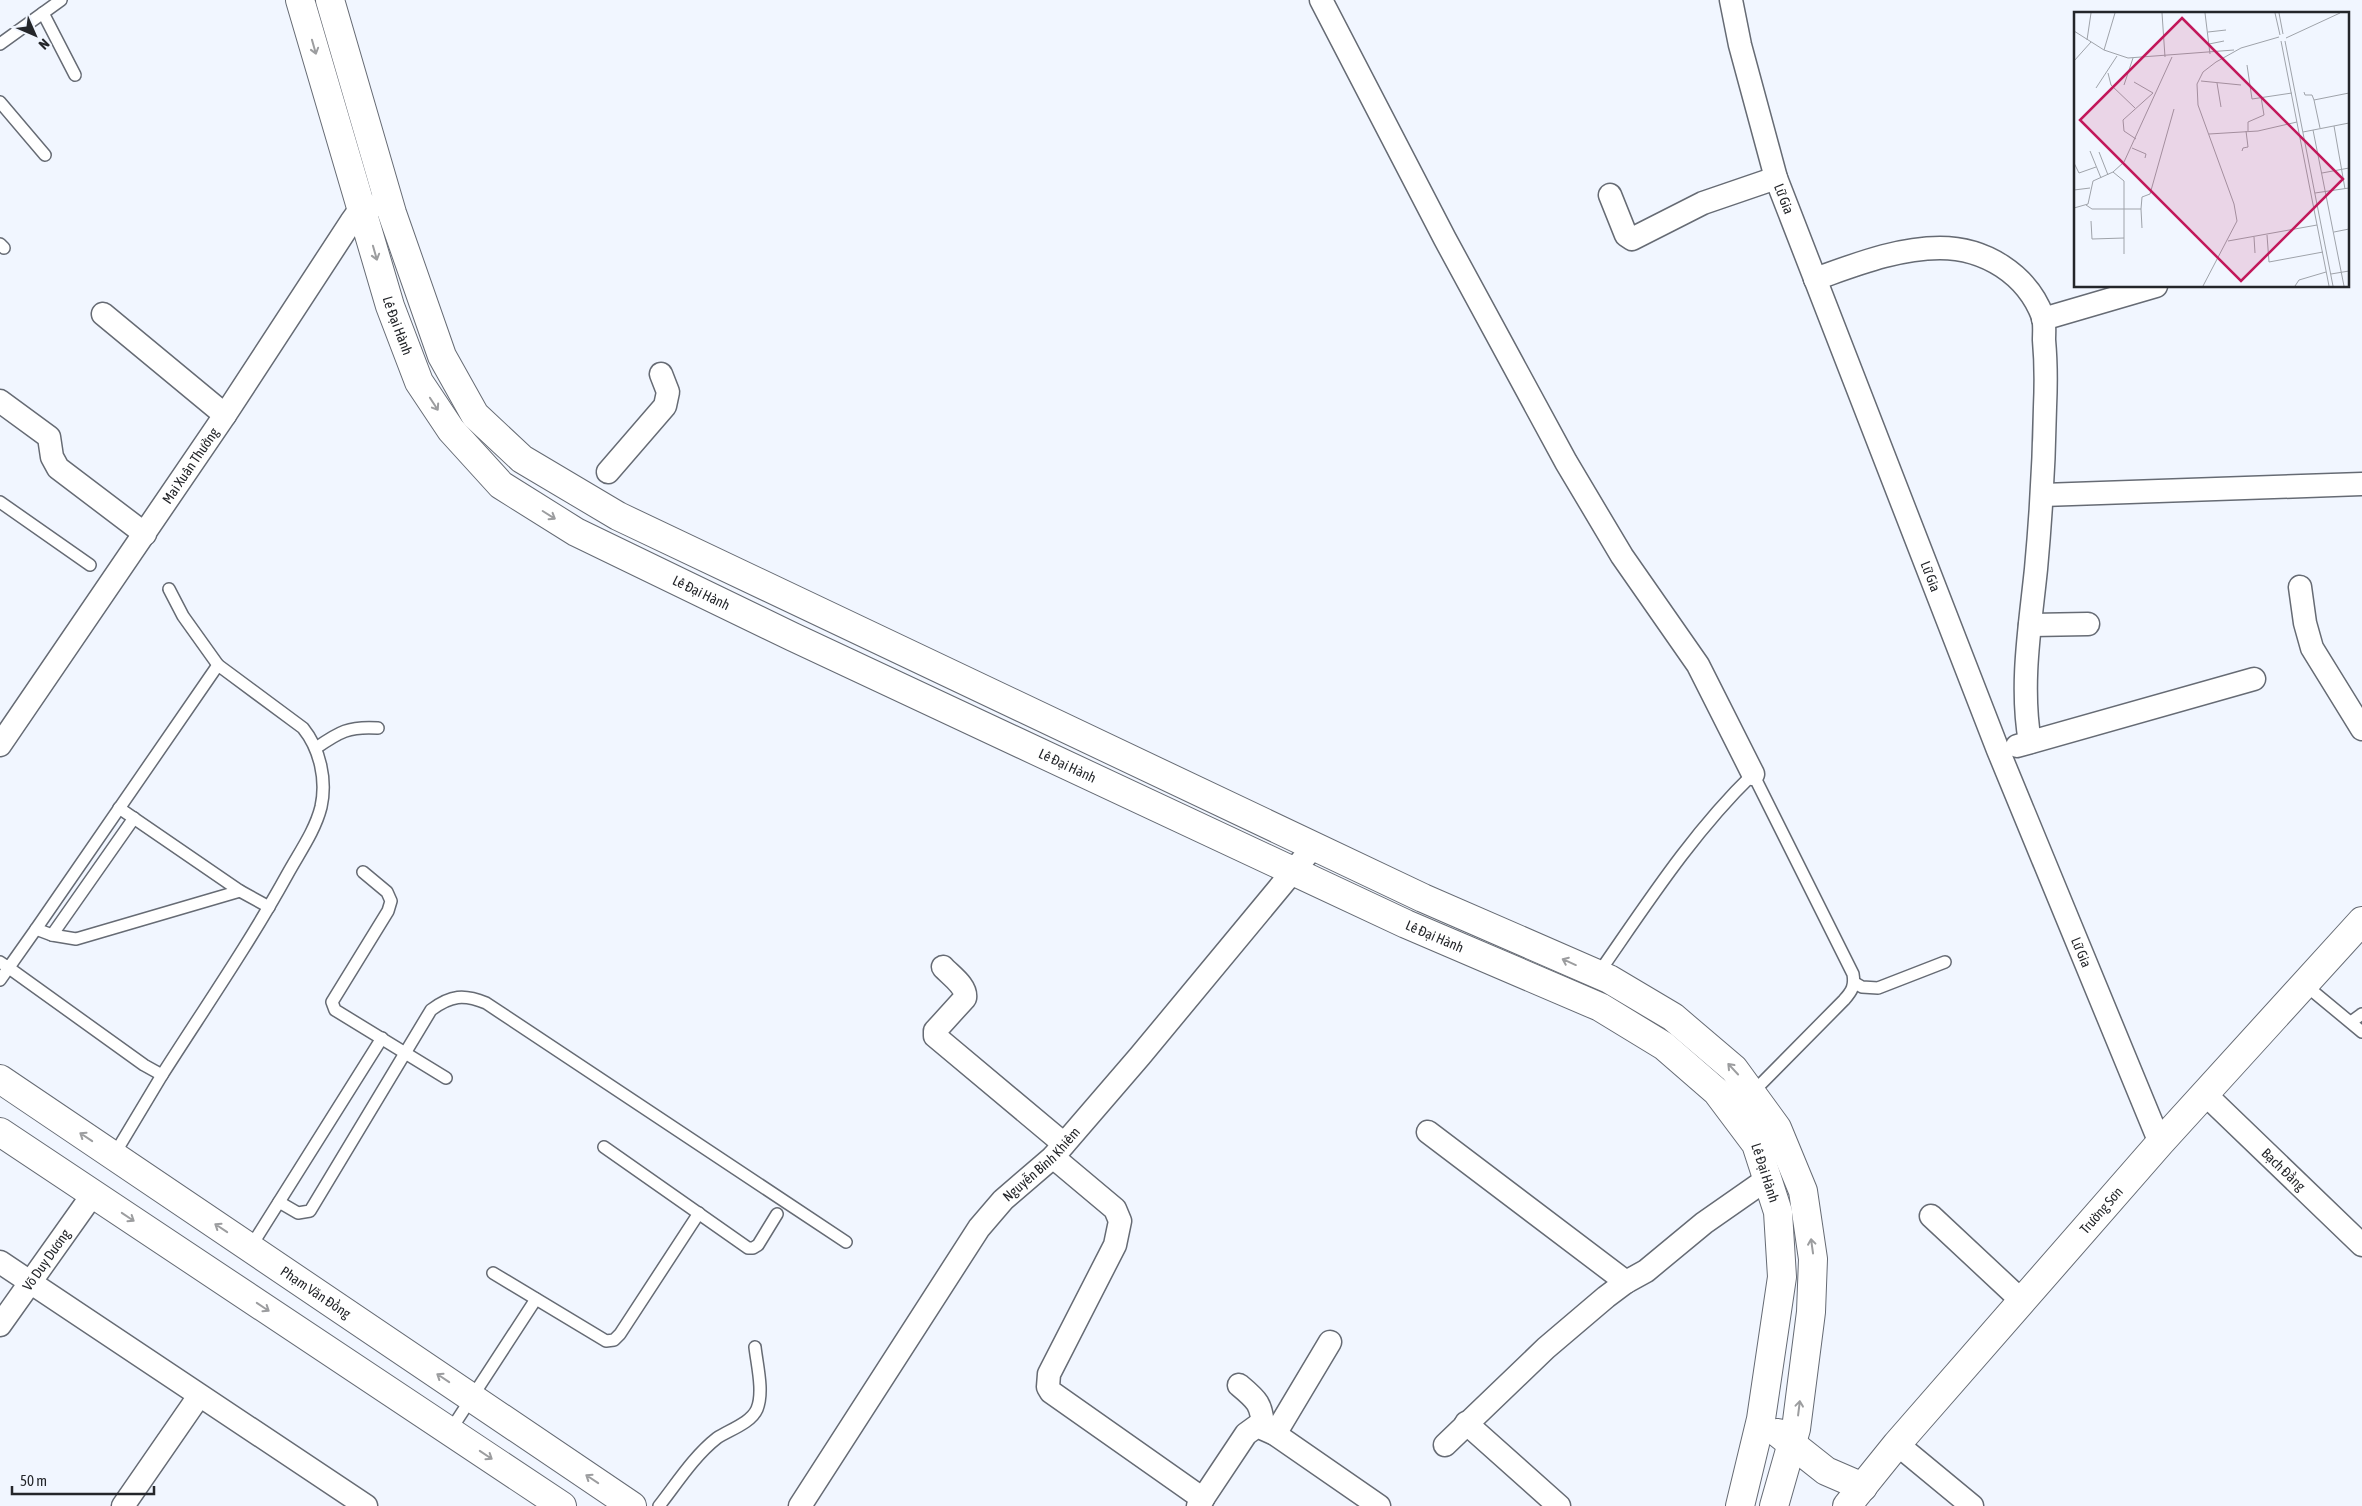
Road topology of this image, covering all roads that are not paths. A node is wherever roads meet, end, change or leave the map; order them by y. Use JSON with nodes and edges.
{"nodes":[{"id":1,"x":62,"y":0,"type":"edge"},
{"id":2,"x":300,"y":0,"type":"edge"},
{"id":3,"x":330,"y":0,"type":"edge"},
{"id":4,"x":1321,"y":0,"type":"edge"},
{"id":5,"x":1730,"y":0,"type":"edge"},
{"id":6,"x":43,"y":13,"type":"junction"},
{"id":7,"x":0,"y":44,"type":"edge"},
{"id":8,"x":74,"y":75,"type":"dead end"},
{"id":9,"x":0,"y":102,"type":"edge"},
{"id":10,"x":45,"y":155,"type":"dead end"},
{"id":11,"x":1776,"y":178,"type":"junction"},
{"id":12,"x":1610,"y":195,"type":"dead end"},
{"id":13,"x":389,"y":202,"type":"junction"},
{"id":14,"x":362,"y":208,"type":"junction"},
{"id":15,"x":1815,"y":279,"type":"junction"},
{"id":16,"x":2149,"y":288,"type":"edge"},
{"id":17,"x":103,"y":314,"type":"dead end"},
{"id":18,"x":2043,"y":318,"type":"junction"},
{"id":19,"x":661,"y":374,"type":"dead end"},
{"id":20,"x":0,"y":401,"type":"edge"},
{"id":21,"x":225,"y":415,"type":"junction"},
{"id":22,"x":608,"y":472,"type":"dead end"},
{"id":23,"x":2362,"y":484,"type":"edge"},
{"id":24,"x":2043,"y":496,"type":"junction"},
{"id":25,"x":0,"y":502,"type":"edge"},
{"id":26,"x":145,"y":534,"type":"junction"},
{"id":27,"x":90,"y":565,"type":"dead end"},
{"id":28,"x":2300,"y":587,"type":"dead end"},
{"id":29,"x":169,"y":589,"type":"dead end"},
{"id":30,"x":2088,"y":624,"type":"dead end"},
{"id":31,"x":2030,"y":625,"type":"junction"},
{"id":32,"x":218,"y":665,"type":"junction"},
{"id":33,"x":2254,"y":679,"type":"dead end"},
{"id":34,"x":378,"y":728,"type":"dead end"},
{"id":35,"x":2362,"y":729,"type":"edge"},
{"id":36,"x":2030,"y":742,"type":"junction"},
{"id":37,"x":0,"y":745,"type":"edge"},
{"id":38,"x":316,"y":748,"type":"junction"},
{"id":39,"x":1998,"y":750,"type":"junction"},
{"id":40,"x":1754,"y":774,"type":"junction"},
{"id":41,"x":119,"y":808,"type":"junction"},
{"id":42,"x":134,"y":818,"type":"junction"},
{"id":43,"x":1314,"y":846,"type":"junction"},
{"id":44,"x":362,"y":872,"type":"dead end"},
{"id":45,"x":1293,"y":872,"type":"junction"},
{"id":46,"x":240,"y":891,"type":"junction"},
{"id":47,"x":269,"y":908,"type":"junction"},
{"id":48,"x":2362,"y":921,"type":"edge"},
{"id":49,"x":36,"y":929,"type":"junction"},
{"id":50,"x":52,"y":935,"type":"junction"},
{"id":51,"x":1945,"y":962,"type":"dead end"},
{"id":52,"x":4,"y":965,"type":"edge"},
{"id":53,"x":942,"y":967,"type":"dead end"},
{"id":54,"x":1598,"y":974,"type":"junction"},
{"id":55,"x":0,"y":980,"type":"edge"},
{"id":56,"x":1855,"y":983,"type":"junction"},
{"id":57,"x":2304,"y":984,"type":"junction"},
{"id":58,"x":2362,"y":1014,"type":"edge"},
{"id":59,"x":2351,"y":1022,"type":"junction"},
{"id":60,"x":2362,"y":1032,"type":"edge"},
{"id":61,"x":382,"y":1038,"type":"junction"},
{"id":62,"x":404,"y":1052,"type":"junction"},
{"id":63,"x":162,"y":1075,"type":"junction"},
{"id":64,"x":446,"y":1078,"type":"dead end"},
{"id":65,"x":0,"y":1079,"type":"edge"},
{"id":66,"x":1752,"y":1093,"type":"junction"},
{"id":67,"x":2205,"y":1094,"type":"junction"},
{"id":68,"x":0,"y":1132,"type":"edge"},
{"id":69,"x":1428,"y":1132,"type":"dead end"},
{"id":70,"x":2160,"y":1143,"type":"junction"},
{"id":71,"x":604,"y":1148,"type":"dead end"},
{"id":72,"x":1058,"y":1151,"type":"junction"},
{"id":73,"x":114,"y":1156,"type":"junction"},
{"id":74,"x":1767,"y":1179,"type":"junction"},
{"id":75,"x":93,"y":1194,"type":"junction"},
{"id":76,"x":279,"y":1202,"type":"junction"},
{"id":77,"x":699,"y":1213,"type":"junction"},
{"id":78,"x":777,"y":1214,"type":"dead end"},
{"id":79,"x":1931,"y":1216,"type":"dead end"},
{"id":80,"x":846,"y":1242,"type":"dead end"},
{"id":81,"x":2362,"y":1245,"type":"edge"},
{"id":82,"x":250,"y":1248,"type":"junction"},
{"id":83,"x":0,"y":1262,"type":"edge"},
{"id":84,"x":492,"y":1273,"type":"dead end"},
{"id":85,"x":1626,"y":1282,"type":"junction"},
{"id":86,"x":31,"y":1284,"type":"junction"},
{"id":87,"x":536,"y":1299,"type":"junction"},
{"id":88,"x":2022,"y":1301,"type":"junction"},
{"id":89,"x":0,"y":1325,"type":"edge"},
{"id":90,"x":1330,"y":1342,"type":"dead end"},
{"id":91,"x":755,"y":1347,"type":"dead end"},
{"id":92,"x":1239,"y":1385,"type":"dead end"},
{"id":93,"x":199,"y":1396,"type":"junction"},
{"id":94,"x":472,"y":1398,"type":"junction"},
{"id":95,"x":1760,"y":1422,"type":"junction"},
{"id":96,"x":1466,"y":1423,"type":"junction"},
{"id":97,"x":450,"y":1431,"type":"junction"},
{"id":98,"x":1269,"y":1431,"type":"junction"},
{"id":99,"x":1792,"y":1443,"type":"junction"},
{"id":100,"x":1897,"y":1444,"type":"junction"},
{"id":101,"x":1446,"y":1445,"type":"dead end"},
{"id":102,"x":1855,"y":1496,"type":"edge"},
{"id":103,"x":1200,"y":1503,"type":"edge"},
{"id":104,"x":123,"y":1506,"type":"edge"},
{"id":105,"x":366,"y":1506,"type":"edge"},
{"id":106,"x":562,"y":1506,"type":"edge"},
{"id":107,"x":632,"y":1506,"type":"edge"},
{"id":108,"x":659,"y":1506,"type":"edge"},
{"id":109,"x":800,"y":1506,"type":"edge"},
{"id":110,"x":1380,"y":1506,"type":"edge"},
{"id":111,"x":1559,"y":1506,"type":"edge"},
{"id":112,"x":1740,"y":1506,"type":"edge"},
{"id":113,"x":1774,"y":1506,"type":"edge"},
{"id":114,"x":1972,"y":1506,"type":"edge"}],
"edges":[{"from":1,"to":6,"type":"lane"},
{"from":2,"to":14,"type":"main road","name":"Lê Đại Hành","one_way":true},
{"from":3,"to":13,"type":"main road","name":"Lê Đại Hành"},
{"from":4,"to":40,"type":"street"},
{"from":5,"to":11,"type":"street","name":"Lữ Gia"},
{"from":6,"to":7,"type":"lane"},
{"from":6,"to":8,"type":"lane"},
{"from":9,"to":10,"type":"lane"},
{"from":11,"to":12,"type":"street"},
{"from":11,"to":15,"type":"street","name":"Lữ Gia"},
{"from":13,"to":14,"type":"street"},
{"from":13,"to":43,"type":"main road","name":"Lê Đại Hành"},
{"from":14,"to":21,"type":"street","name":"Mai Xuân Thưởng"},
{"from":14,"to":45,"type":"main road","name":"Lê Đại Hành","one_way":true},
{"from":15,"to":18,"type":"street"},
{"from":15,"to":39,"type":"street","name":"Lữ Gia"},
{"from":16,"to":18,"type":"street"},
{"from":17,"to":21,"type":"street"},
{"from":18,"to":24,"type":"street"},
{"from":19,"to":22,"type":"street"},
{"from":20,"to":26,"type":"street"},
{"from":21,"to":26,"type":"street","name":"Mai Xuân Thưởng"},
{"from":23,"to":24,"type":"street"},
{"from":24,"to":31,"type":"street"},
{"from":25,"to":27,"type":"lane"},
{"from":26,"to":37,"type":"street","name":"Mai Xuân Thưởng"},
{"from":28,"to":35,"type":"street"},
{"from":29,"to":32,"type":"lane"},
{"from":30,"to":31,"type":"street"},
{"from":31,"to":36,"type":"street"},
{"from":32,"to":38,"type":"lane"},
{"from":32,"to":41,"type":"lane"},
{"from":33,"to":36,"type":"street"},
{"from":34,"to":38,"type":"lane"},
{"from":36,"to":39,"type":"street"},
{"from":38,"to":47,"type":"lane"},
{"from":39,"to":70,"type":"street","name":"Lữ Gia"},
{"from":40,"to":54,"type":"lane"},
{"from":40,"to":56,"type":"lane"},
{"from":41,"to":42,"type":"lane"},
{"from":41,"to":49,"type":"lane"},
{"from":42,"to":46,"type":"lane"},
{"from":42,"to":50,"type":"lane"},
{"from":43,"to":45,"type":"street","name":"Nguyễn Bỉnh Khiêm"},
{"from":54,"to":43,"type":"main road","name":"Lê Đại Hành","one_way":true},
{"from":44,"to":61,"type":"lane"},
{"from":45,"to":72,"type":"street","name":"Nguyễn Bỉnh Khiêm"},
{"from":45,"to":74,"type":"main road","name":"Lê Đại Hành"},
{"from":46,"to":47,"type":"lane"},
{"from":46,"to":50,"type":"lane"},
{"from":47,"to":63,"type":"lane"},
{"from":48,"to":57,"type":"main road","name":"Trường Sơn"},
{"from":49,"to":50,"type":"lane"},
{"from":49,"to":52,"type":"lane"},
{"from":51,"to":56,"type":"lane"},
{"from":52,"to":55,"type":"lane"},
{"from":52,"to":63,"type":"lane"},
{"from":53,"to":72,"type":"street"},
{"from":66,"to":54,"type":"main road","name":"Lê Đại Hành","one_way":true},
{"from":56,"to":66,"type":"lane"},
{"from":57,"to":59,"type":"lane"},
{"from":57,"to":67,"type":"main road","name":"Trường Sơn"},
{"from":58,"to":59,"type":"lane"},
{"from":59,"to":60,"type":"lane"},
{"from":61,"to":62,"type":"lane"},
{"from":61,"to":76,"type":"lane"},
{"from":62,"to":64,"type":"lane"},
{"from":62,"to":76,"type":"lane"},
{"from":62,"to":80,"type":"lane"},
{"from":63,"to":73,"type":"lane"},
{"from":73,"to":65,"type":"main road","name":"Phạm Văn Đồng","one_way":true},
{"from":99,"to":66,"type":"main road","name":"Lê Đại Hành","one_way":true},
{"from":67,"to":70,"type":"main road","name":"Trường Sơn"},
{"from":67,"to":81,"type":"street","name":"Bạch Đằng"},
{"from":68,"to":75,"type":"main road"},
{"from":69,"to":85,"type":"street"},
{"from":70,"to":88,"type":"main road","name":"Trường Sơn"},
{"from":71,"to":77,"type":"lane"},
{"from":72,"to":103,"type":"street"},
{"from":72,"to":109,"type":"street","name":"Nguyễn Bỉnh Khiêm"},
{"from":82,"to":73,"type":"main road","name":"Phạm Văn Đồng","one_way":true},
{"from":74,"to":85,"type":"street"},
{"from":74,"to":95,"type":"main road","name":"Lê Đại Hành"},
{"from":75,"to":86,"type":"street","name":"Võ Duy Dương"},
{"from":75,"to":97,"type":"main road","one_way":true},
{"from":76,"to":82,"type":"lane"},
{"from":77,"to":78,"type":"lane"},
{"from":77,"to":87,"type":"lane"},
{"from":79,"to":88,"type":"street"},
{"from":94,"to":82,"type":"main road","name":"Phạm Văn Đồng","one_way":true},
{"from":83,"to":86,"type":"street"},
{"from":84,"to":87,"type":"lane"},
{"from":85,"to":96,"type":"street"},
{"from":86,"to":89,"type":"street","name":"Võ Duy Dương"},
{"from":86,"to":93,"type":"street"},
{"from":87,"to":94,"type":"lane"},
{"from":88,"to":100,"type":"main road","name":"Trường Sơn"},
{"from":90,"to":98,"type":"street"},
{"from":91,"to":108,"type":"lane"},
{"from":92,"to":98,"type":"street"},
{"from":93,"to":104,"type":"street"},
{"from":93,"to":105,"type":"street"},
{"from":94,"to":97,"type":"lane"},
{"from":107,"to":94,"type":"main road","name":"Phạm Văn Đồng","one_way":true},
{"from":95,"to":99,"type":"main road"},
{"from":95,"to":112,"type":"main road","name":"Lê Đại Hành"},
{"from":96,"to":101,"type":"street"},
{"from":96,"to":111,"type":"street"},
{"from":97,"to":106,"type":"main road","one_way":true},
{"from":98,"to":103,"type":"street"},
{"from":98,"to":110,"type":"street"},
{"from":99,"to":102,"type":"main road"},
{"from":99,"to":113,"type":"main road","name":"Lê Đại Hành"},
{"from":100,"to":102,"type":"main road","name":"Trường Sơn"},
{"from":100,"to":114,"type":"street"}]}
